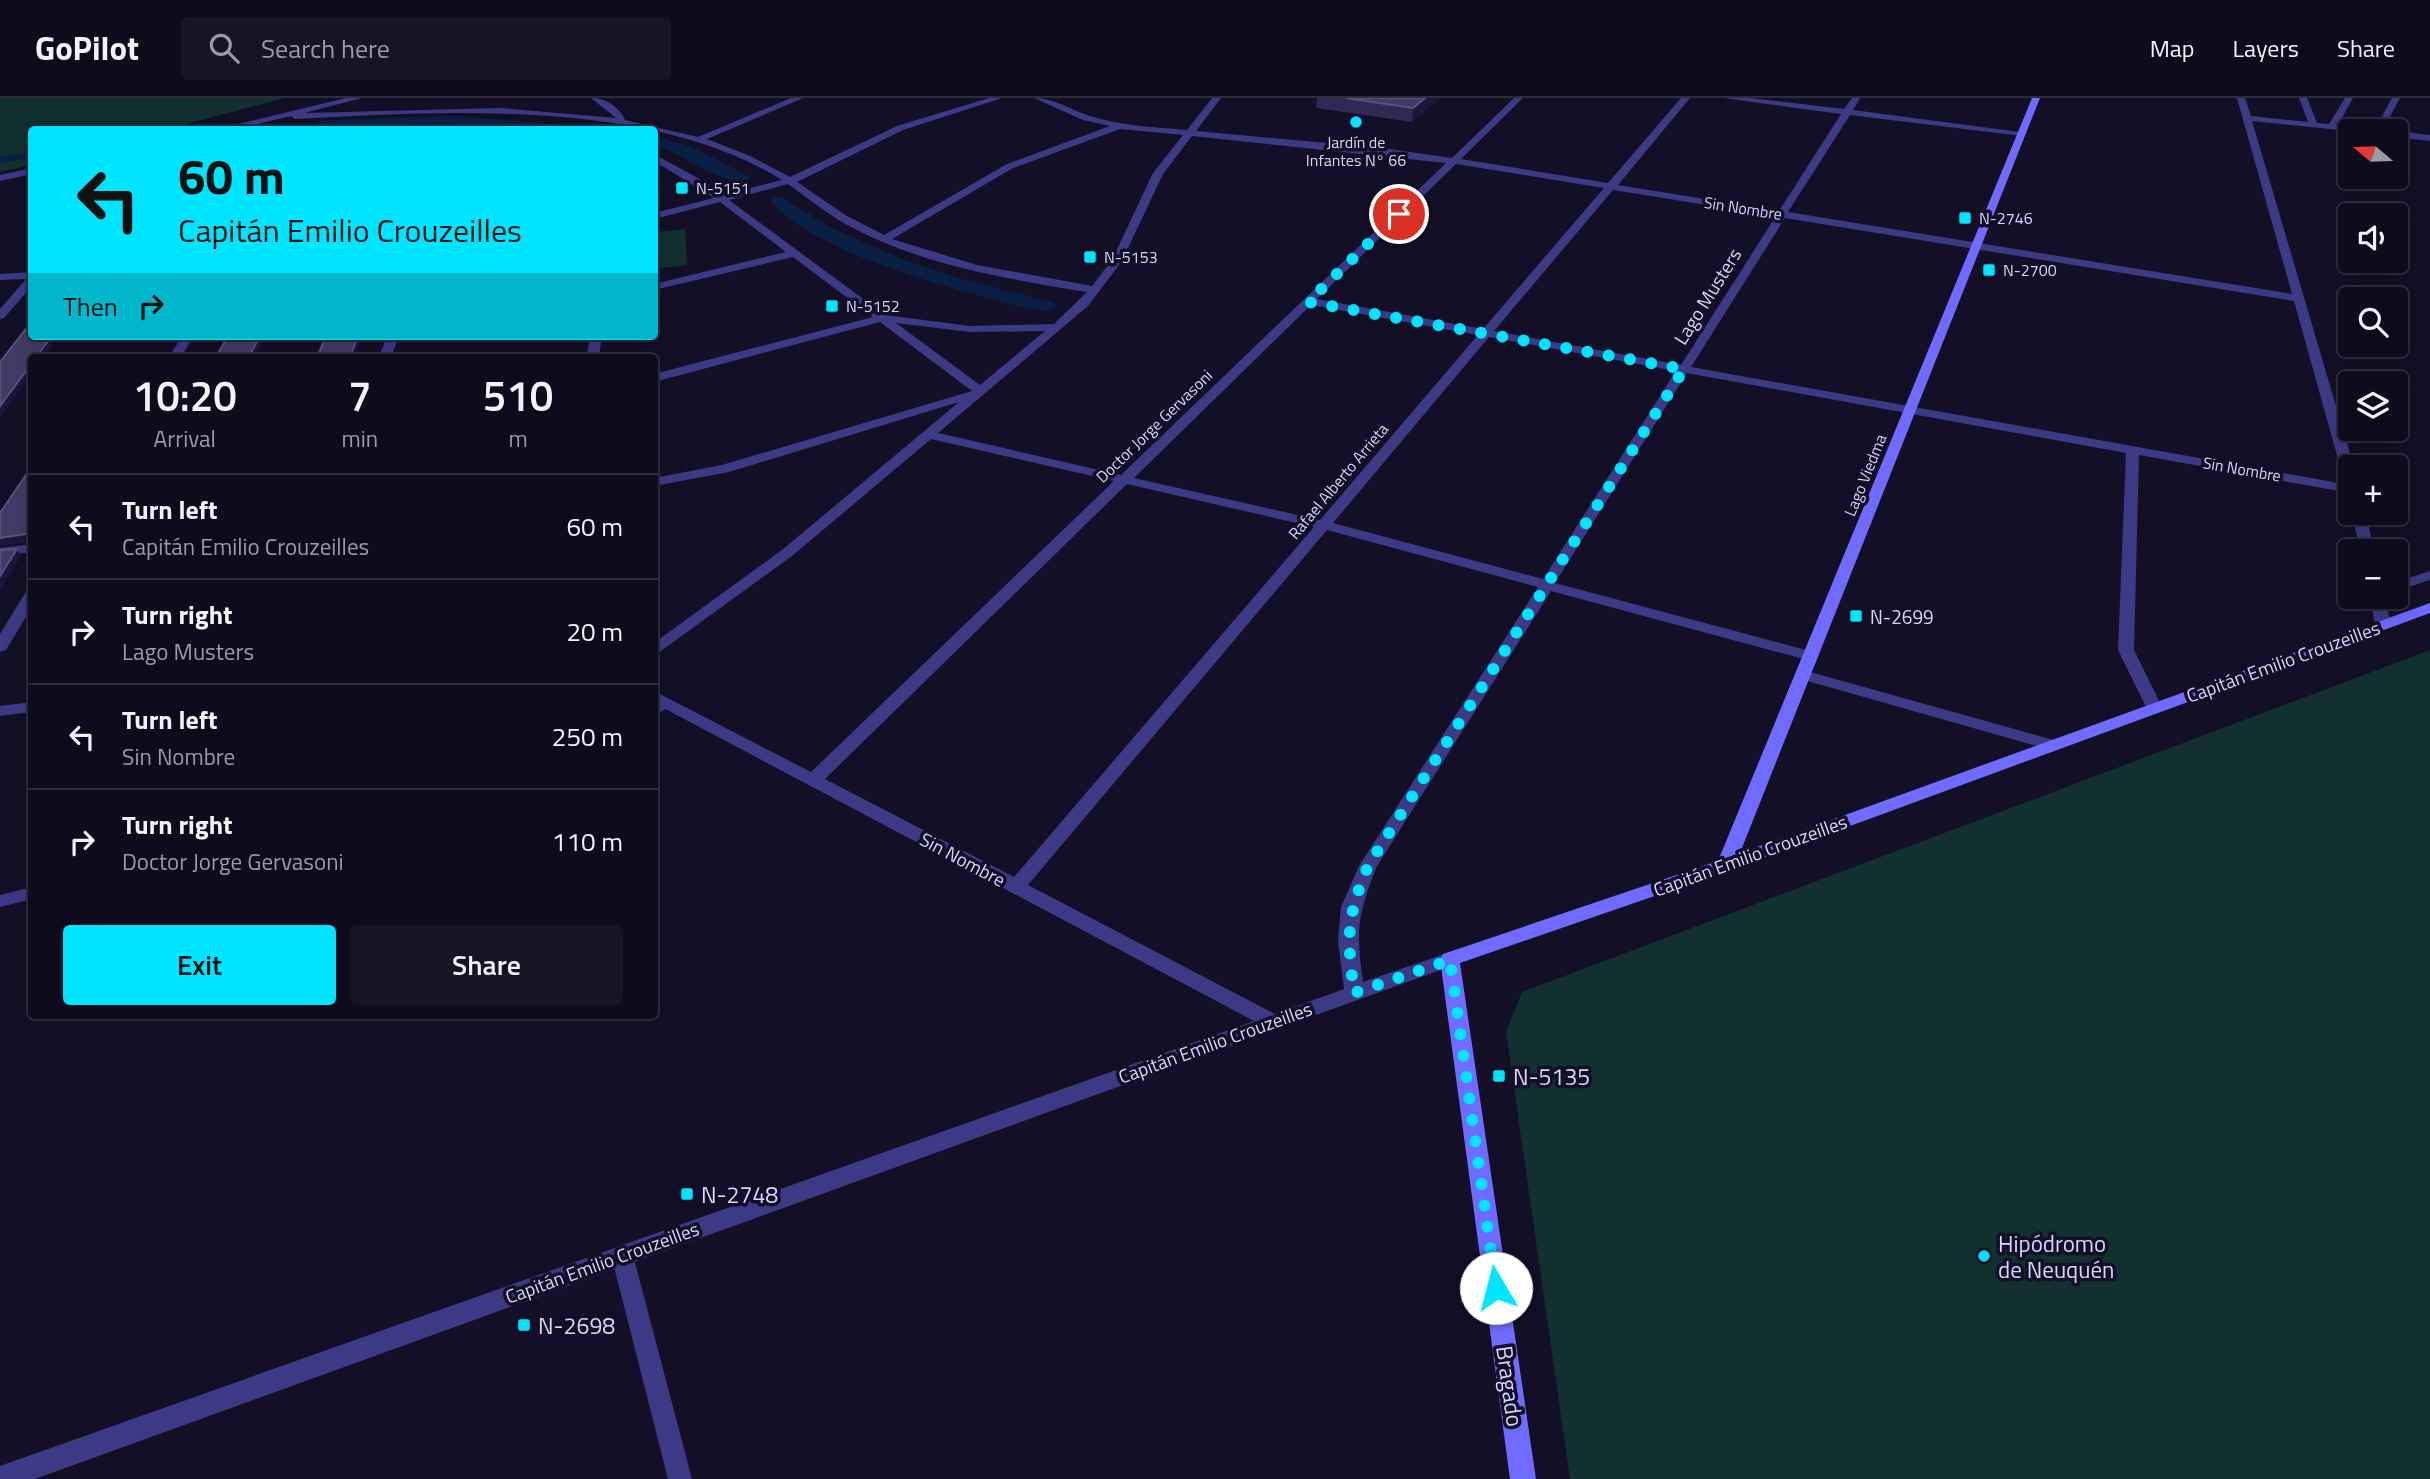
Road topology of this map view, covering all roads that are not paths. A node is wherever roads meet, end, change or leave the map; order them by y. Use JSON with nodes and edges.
{"nodes":[{"id":1,"x":358,"y":98,"type":"edge"},
{"id":2,"x":595,"y":98,"type":"edge"},
{"id":3,"x":799,"y":98,"type":"edge"},
{"id":4,"x":998,"y":98,"type":"edge"},
{"id":5,"x":1038,"y":98,"type":"edge"},
{"id":6,"x":1217,"y":98,"type":"edge"},
{"id":7,"x":1519,"y":98,"type":"edge"},
{"id":8,"x":1686,"y":98,"type":"edge"},
{"id":9,"x":1728,"y":98,"type":"edge"},
{"id":10,"x":1856,"y":98,"type":"edge"},
{"id":11,"x":2036,"y":98,"type":"edge"},
{"id":12,"x":2241,"y":98,"type":"edge"},
{"id":13,"x":2303,"y":98,"type":"edge"},
{"id":14,"x":2349,"y":98,"type":"edge"},
{"id":15,"x":2396,"y":98,"type":"edge"},
{"id":16,"x":319,"y":107,"type":"junction"},
{"id":17,"x":1847,"y":112,"type":"junction"},
{"id":18,"x":295,"y":116,"type":"junction"},
{"id":19,"x":2247,"y":118,"type":"junction"},
{"id":20,"x":2383,"y":119,"type":"edge"},
{"id":21,"x":622,"y":122,"type":"junction"},
{"id":22,"x":2313,"y":124,"type":"junction"},
{"id":23,"x":286,"y":125,"type":"dead end"},
{"id":24,"x":235,"y":126,"type":"edge"},
{"id":25,"x":640,"y":126,"type":"edge"},
{"id":26,"x":1119,"y":126,"type":"junction"},
{"id":27,"x":2332,"y":127,"type":"junction"},
{"id":28,"x":2338,"y":128,"type":"edge"},
{"id":29,"x":658,"y":130,"type":"edge"},
{"id":30,"x":1186,"y":133,"type":"junction"},
{"id":31,"x":2022,"y":133,"type":"junction"},
{"id":32,"x":2408,"y":135,"type":"edge"},
{"id":33,"x":2430,"y":138,"type":"edge"},
{"id":34,"x":700,"y":139,"type":"junction"},
{"id":35,"x":658,"y":159,"type":"edge"},
{"id":36,"x":1454,"y":161,"type":"junction"},
{"id":37,"x":28,"y":172,"type":"edge"},
{"id":38,"x":0,"y":178,"type":"edge"},
{"id":39,"x":790,"y":181,"type":"junction"},
{"id":40,"x":1611,"y":186,"type":"junction"},
{"id":41,"x":723,"y":200,"type":"junction"},
{"id":42,"x":1782,"y":214,"type":"junction"},
{"id":43,"x":658,"y":215,"type":"edge"},
{"id":44,"x":884,"y":239,"type":"junction"},
{"id":45,"x":1976,"y":246,"type":"junction"},
{"id":46,"x":794,"y":253,"type":"junction"},
{"id":47,"x":0,"y":277,"type":"edge"},
{"id":48,"x":28,"y":277,"type":"edge"},
{"id":49,"x":28,"y":282,"type":"edge"},
{"id":50,"x":658,"y":286,"type":"edge"},
{"id":51,"x":1096,"y":290,"type":"junction"},
{"id":52,"x":2298,"y":298,"type":"junction"},
{"id":53,"x":1308,"y":302,"type":"junction"},
{"id":54,"x":0,"y":316,"type":"edge"},
{"id":55,"x":881,"y":318,"type":"junction"},
{"id":56,"x":1059,"y":327,"type":"junction"},
{"id":57,"x":1486,"y":333,"type":"junction"},
{"id":58,"x":1684,"y":369,"type":"junction"},
{"id":59,"x":658,"y":377,"type":"edge"},
{"id":60,"x":981,"y":392,"type":"junction"},
{"id":61,"x":1910,"y":410,"type":"junction"},
{"id":62,"x":929,"y":435,"type":"junction"},
{"id":63,"x":2133,"y":450,"type":"junction"},
{"id":64,"x":2344,"y":455,"type":"edge"},
{"id":65,"x":1124,"y":479,"type":"junction"},
{"id":66,"x":658,"y":481,"type":"edge"},
{"id":67,"x":2338,"y":487,"type":"edge"},
{"id":68,"x":1323,"y":525,"type":"junction"},
{"id":69,"x":28,"y":548,"type":"edge"},
{"id":70,"x":0,"y":552,"type":"edge"},
{"id":71,"x":2430,"y":575,"type":"edge"},
{"id":72,"x":1547,"y":582,"type":"junction"},
{"id":73,"x":2408,"y":583,"type":"edge"},
{"id":74,"x":28,"y":600,"type":"edge"},
{"id":75,"x":2430,"y":608,"type":"edge"},
{"id":76,"x":2379,"y":609,"type":"edge"},
{"id":77,"x":2383,"y":625,"type":"junction"},
{"id":78,"x":0,"y":647,"type":"edge"},
{"id":79,"x":658,"y":648,"type":"edge"},
{"id":80,"x":1811,"y":656,"type":"junction"},
{"id":81,"x":1803,"y":675,"type":"junction"},
{"id":82,"x":659,"y":704,"type":"edge"},
{"id":83,"x":2154,"y":707,"type":"junction"},
{"id":84,"x":28,"y":708,"type":"edge"},
{"id":85,"x":0,"y":711,"type":"edge"},
{"id":86,"x":2051,"y":745,"type":"junction"},
{"id":87,"x":813,"y":780,"type":"junction"},
{"id":88,"x":1726,"y":865,"type":"junction"},
{"id":89,"x":1016,"y":887,"type":"junction"},
{"id":90,"x":28,"y":894,"type":"edge"},
{"id":91,"x":0,"y":901,"type":"edge"},
{"id":92,"x":1450,"y":960,"type":"junction"},
{"id":93,"x":1354,"y":993,"type":"junction"},
{"id":94,"x":1271,"y":1021,"type":"junction"},
{"id":95,"x":622,"y":1255,"type":"junction"},
{"id":96,"x":0,"y":1479,"type":"edge"},
{"id":97,"x":680,"y":1479,"type":"edge"},
{"id":98,"x":1523,"y":1479,"type":"edge"}],
"edges":[{"from":1,"to":16,"type":"street"},
{"from":2,"to":21,"type":"street"},
{"from":3,"to":34,"type":"street"},
{"from":4,"to":39,"type":"street"},
{"from":5,"to":26,"type":"street","name":"Sin Nombre"},
{"from":6,"to":30,"type":"street"},
{"from":7,"to":36,"type":"street","name":"Doctor Jorge Gervasoni"},
{"from":8,"to":40,"type":"street","name":"Rafael Alberto Arrieta"},
{"from":9,"to":17,"type":"street"},
{"from":10,"to":17,"type":"street","name":"Lago Musters"},
{"from":11,"to":31,"type":"main road","name":"Lago Viedma"},
{"from":12,"to":19,"type":"street"},
{"from":13,"to":22,"type":"street"},
{"from":14,"to":27,"type":"street"},
{"from":15,"to":20,"type":"street"},
{"from":16,"to":18,"type":"street"},
{"from":16,"to":24,"type":"street"},
{"from":17,"to":31,"type":"street"},
{"from":17,"to":42,"type":"street","name":"Lago Musters"},
{"from":18,"to":21,"type":"street"},
{"from":18,"to":23,"type":"street"},
{"from":19,"to":22,"type":"street"},
{"from":19,"to":52,"type":"street"},
{"from":21,"to":25,"type":"street"},
{"from":22,"to":27,"type":"street"},
{"from":26,"to":30,"type":"street","name":"Sin Nombre"},
{"from":26,"to":44,"type":"street"},
{"from":27,"to":28,"type":"street"},
{"from":29,"to":34,"type":"street"},
{"from":30,"to":36,"type":"street","name":"Sin Nombre"},
{"from":30,"to":51,"type":"street"},
{"from":31,"to":45,"type":"main road","name":"Lago Viedma"},
{"from":32,"to":33,"type":"street"},
{"from":34,"to":39,"type":"street"},
{"from":35,"to":41,"type":"street"},
{"from":36,"to":40,"type":"street","name":"Sin Nombre"},
{"from":36,"to":53,"type":"street","name":"Doctor Jorge Gervasoni"},
{"from":37,"to":38,"type":"street"},
{"from":39,"to":41,"type":"street"},
{"from":39,"to":44,"type":"street"},
{"from":40,"to":42,"type":"street","name":"Sin Nombre"},
{"from":40,"to":57,"type":"street","name":"Rafael Alberto Arrieta"},
{"from":41,"to":43,"type":"street"},
{"from":41,"to":46,"type":"street"},
{"from":42,"to":45,"type":"street","name":"Sin Nombre"},
{"from":42,"to":58,"type":"street","name":"Lago Musters"},
{"from":44,"to":51,"type":"street"},
{"from":45,"to":52,"type":"street","name":"Sin Nombre"},
{"from":45,"to":61,"type":"main road","name":"Lago Viedma"},
{"from":46,"to":50,"type":"street"},
{"from":46,"to":55,"type":"street"},
{"from":47,"to":48,"type":"street"},
{"from":49,"to":54,"type":"street"},
{"from":51,"to":56,"type":"street"},
{"from":52,"to":64,"type":"street"},
{"from":53,"to":57,"type":"street","name":"Sin Nombre"},
{"from":53,"to":65,"type":"street","name":"Doctor Jorge Gervasoni"},
{"from":55,"to":56,"type":"street"},
{"from":55,"to":59,"type":"street"},
{"from":55,"to":60,"type":"street"},
{"from":56,"to":60,"type":"street"},
{"from":57,"to":58,"type":"street","name":"Sin Nombre"},
{"from":57,"to":68,"type":"street","name":"Rafael Alberto Arrieta"},
{"from":58,"to":61,"type":"street","name":"Sin Nombre"},
{"from":58,"to":72,"type":"street","name":"Lago Musters"},
{"from":60,"to":62,"type":"street"},
{"from":60,"to":66,"type":"street"},
{"from":61,"to":63,"type":"street","name":"Sin Nombre"},
{"from":61,"to":80,"type":"main road","name":"Lago Viedma"},
{"from":62,"to":65,"type":"street"},
{"from":62,"to":79,"type":"street"},
{"from":63,"to":67,"type":"street","name":"Sin Nombre"},
{"from":63,"to":83,"type":"street"},
{"from":65,"to":68,"type":"street"},
{"from":65,"to":87,"type":"street","name":"Doctor Jorge Gervasoni"},
{"from":68,"to":72,"type":"street"},
{"from":68,"to":89,"type":"street","name":"Rafael Alberto Arrieta"},
{"from":69,"to":70,"type":"street"},
{"from":71,"to":73,"type":"street"},
{"from":72,"to":80,"type":"street"},
{"from":72,"to":93,"type":"street","name":"Lago Musters"},
{"from":74,"to":78,"type":"street"},
{"from":75,"to":77,"type":"main road","name":"Capitán Emilio Crouzeilles"},
{"from":76,"to":77,"type":"street"},
{"from":77,"to":83,"type":"main road","name":"Capitán Emilio Crouzeilles"},
{"from":80,"to":81,"type":"main road","name":"Lago Viedma"},
{"from":81,"to":86,"type":"street"},
{"from":81,"to":88,"type":"main road","name":"Lago Viedma"},
{"from":82,"to":87,"type":"street","name":"Sin Nombre"},
{"from":83,"to":86,"type":"main road","name":"Capitán Emilio Crouzeilles"},
{"from":84,"to":85,"type":"street"},
{"from":86,"to":88,"type":"main road","name":"Capitán Emilio Crouzeilles"},
{"from":87,"to":89,"type":"street","name":"Sin Nombre"},
{"from":88,"to":92,"type":"main road","name":"Capitán Emilio Crouzeilles"},
{"from":89,"to":94,"type":"street","name":"Sin Nombre"},
{"from":90,"to":91,"type":"lane"},
{"from":92,"to":93,"type":"street","name":"Capitán Emilio Crouzeilles"},
{"from":92,"to":98,"type":"main road","name":"Bragado"},
{"from":93,"to":94,"type":"street","name":"Capitán Emilio Crouzeilles"},
{"from":94,"to":95,"type":"street","name":"Capitán Emilio Crouzeilles"},
{"from":95,"to":96,"type":"street","name":"Capitán Emilio Crouzeilles"},
{"from":95,"to":97,"type":"lane"}]}
